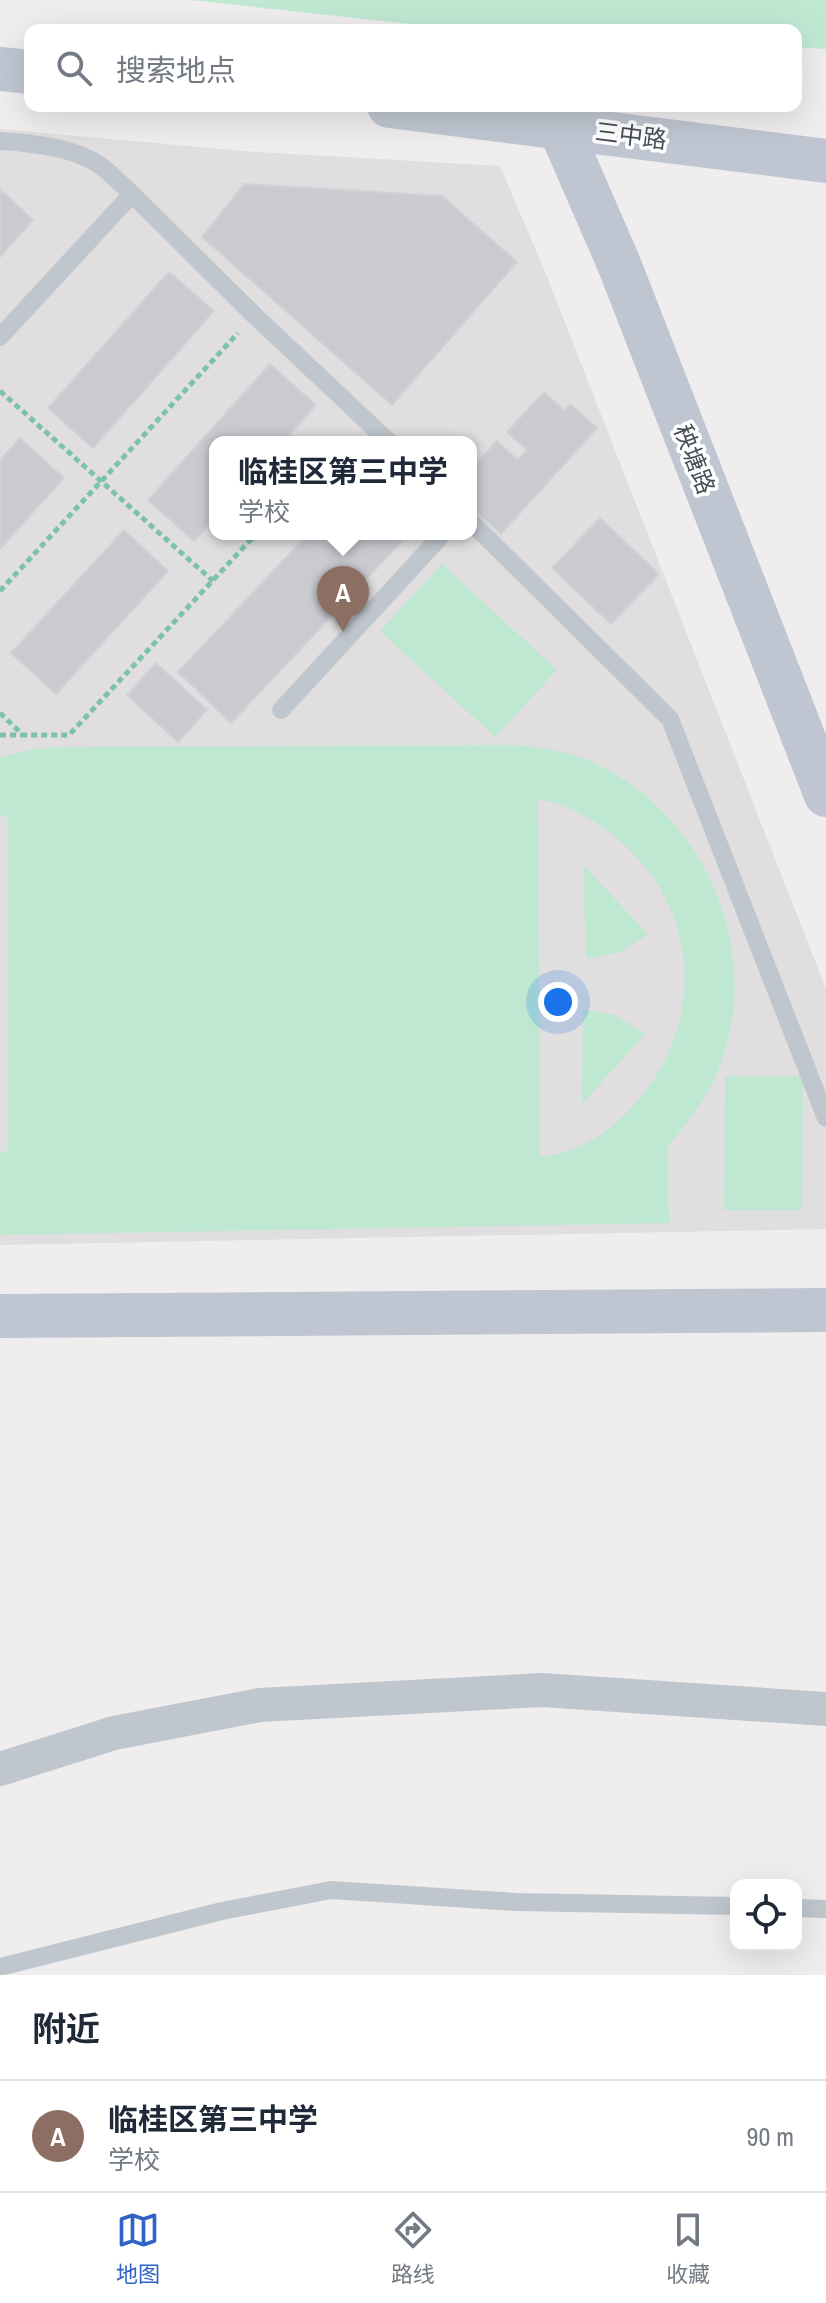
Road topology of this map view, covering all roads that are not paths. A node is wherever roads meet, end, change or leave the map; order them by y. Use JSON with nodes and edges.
{"nodes":[{"id":1,"x":0,"y":69,"type":"edge"},
{"id":2,"x":24,"y":71,"type":"edge"},
{"id":3,"x":440,"y":112,"type":"edge"},
{"id":4,"x":559,"y":126,"type":"junction"},
{"id":5,"x":0,"y":141,"type":"edge"},
{"id":6,"x":826,"y":161,"type":"edge"},
{"id":7,"x":132,"y":194,"type":"junction"},
{"id":8,"x":0,"y":337,"type":"edge"},
{"id":9,"x":383,"y":436,"type":"edge"},
{"id":10,"x":477,"y":528,"type":"edge"},
{"id":11,"x":437,"y":540,"type":"edge"},
{"id":12,"x":281,"y":710,"type":"dead end"},
{"id":13,"x":826,"y":795,"type":"edge"},
{"id":14,"x":826,"y":1118,"type":"edge"},
{"id":15,"x":826,"y":1310,"type":"edge"},
{"id":16,"x":0,"y":1316,"type":"edge"},
{"id":17,"x":826,"y":1709,"type":"edge"},
{"id":18,"x":0,"y":1769,"type":"edge"},
{"id":19,"x":730,"y":1906,"type":"edge"},
{"id":20,"x":802,"y":1908,"type":"edge"},
{"id":21,"x":826,"y":1909,"type":"edge"},
{"id":22,"x":0,"y":1967,"type":"edge"}],
"edges":[{"from":1,"to":2,"type":"main road"},
{"from":3,"to":4,"type":"main road","name":"三中路"},
{"from":4,"to":6,"type":"main road","name":"三中路"},
{"from":4,"to":13,"type":"main road","name":"秧塘路"},
{"from":5,"to":7,"type":"lane"},
{"from":7,"to":8,"type":"lane"},
{"from":7,"to":9,"type":"lane"},
{"from":10,"to":14,"type":"lane"},
{"from":11,"to":12,"type":"lane"},
{"from":15,"to":16,"type":"main road"},
{"from":17,"to":18,"type":"street"},
{"from":19,"to":22,"type":"lane"},
{"from":20,"to":21,"type":"lane"}]}
